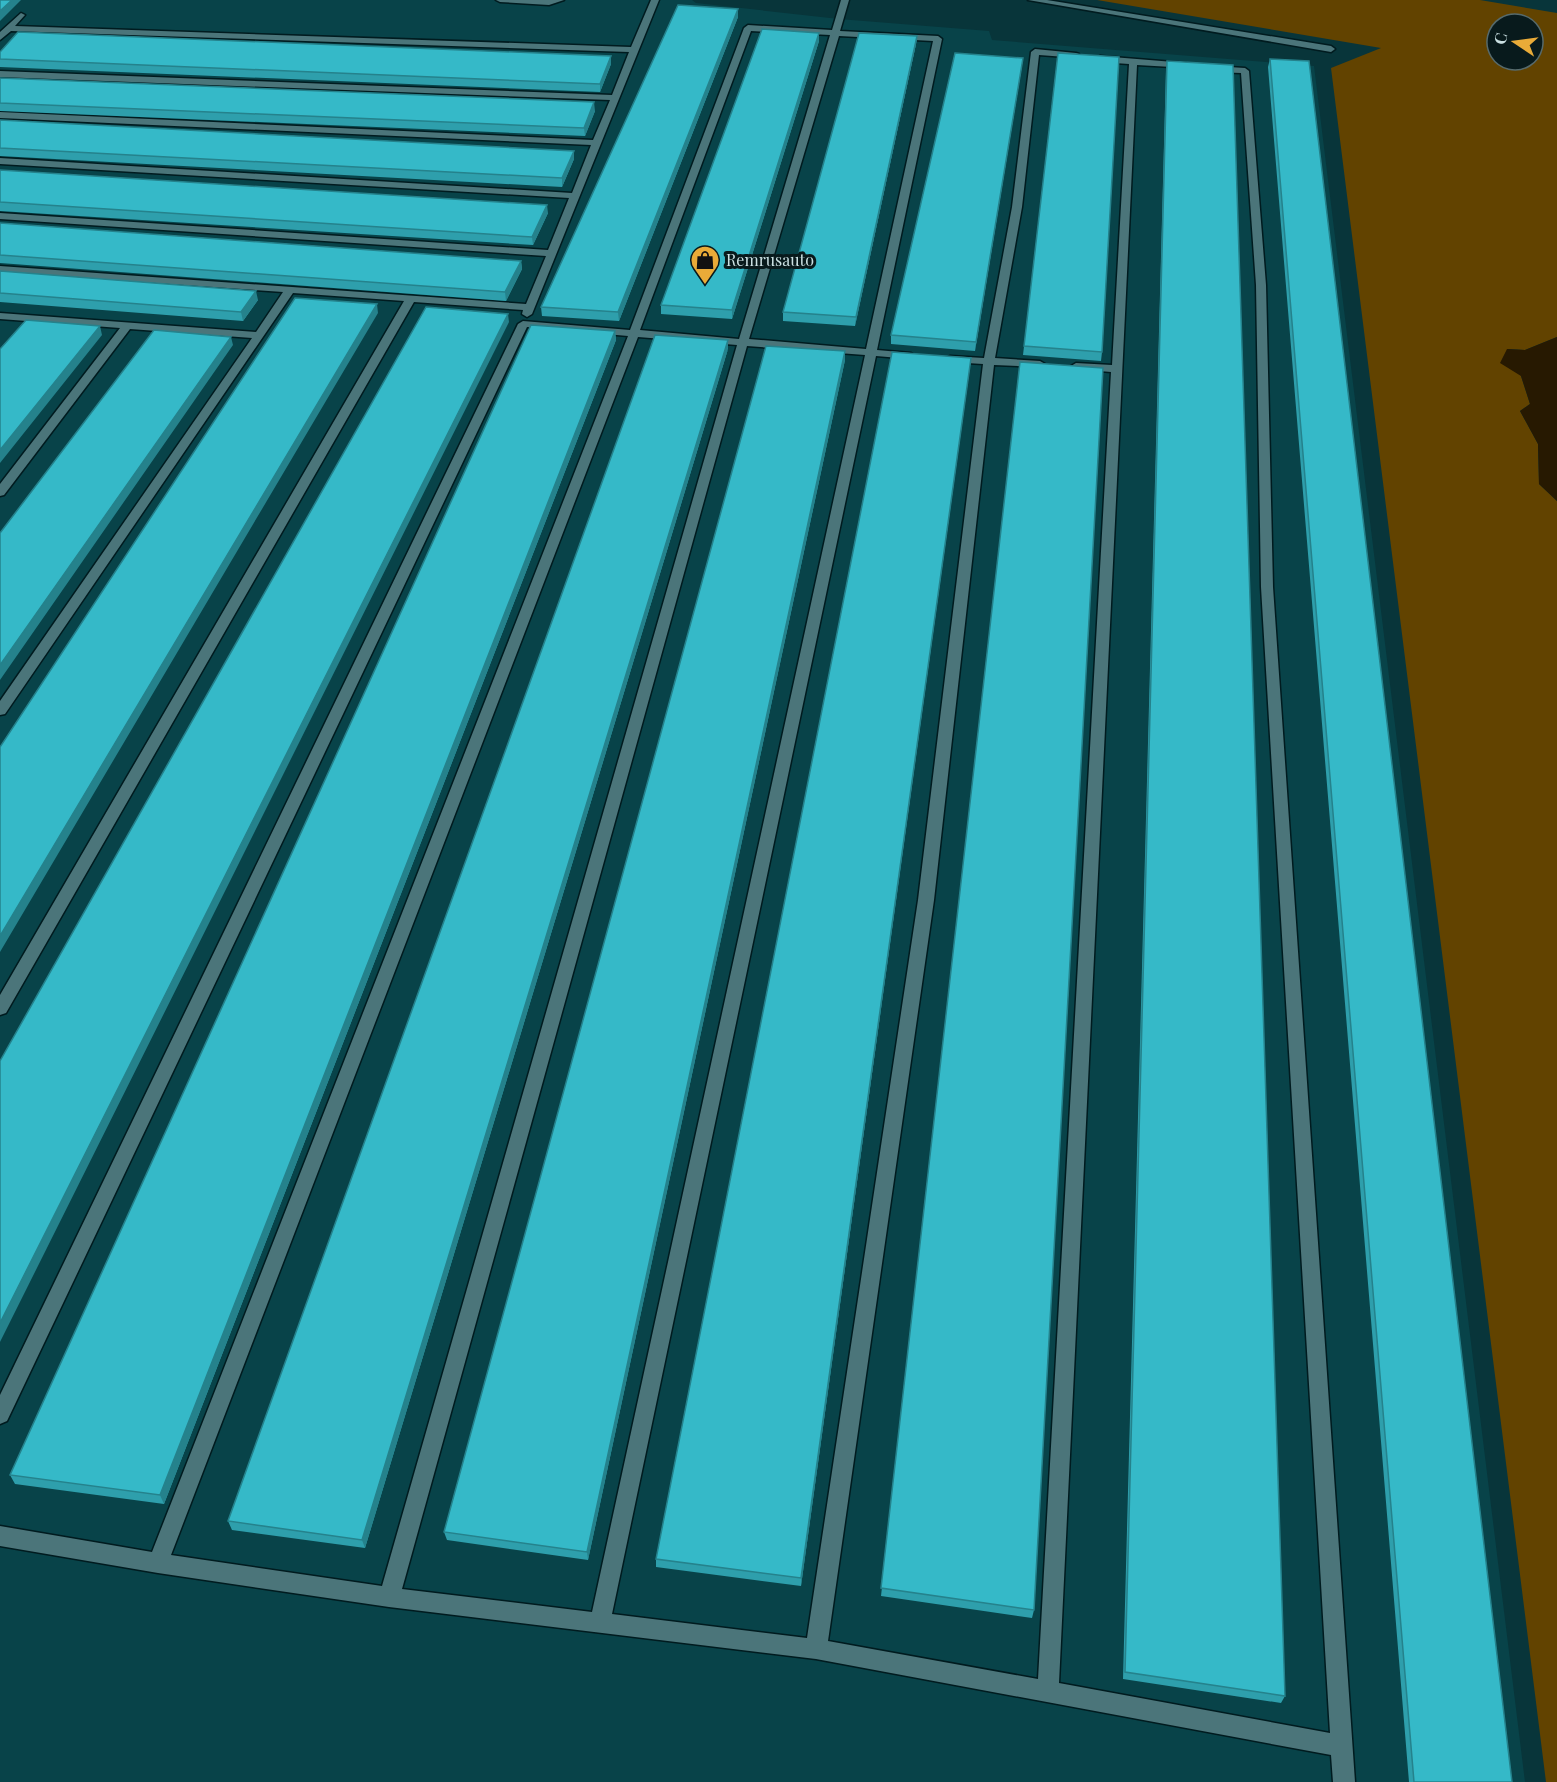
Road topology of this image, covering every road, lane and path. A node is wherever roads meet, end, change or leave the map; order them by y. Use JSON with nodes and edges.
{"nodes":[{"id":1,"x":500,"y":0,"type":"edge"},
{"id":2,"x":560,"y":0,"type":"edge"},
{"id":3,"x":655,"y":0,"type":"edge"},
{"id":4,"x":845,"y":0,"type":"edge"},
{"id":5,"x":1032,"y":0,"type":"edge"},
{"id":6,"x":21,"y":15,"type":"dead end"},
{"id":7,"x":9,"y":28,"type":"junction"},
{"id":8,"x":835,"y":33,"type":"junction"},
{"id":9,"x":0,"y":37,"type":"edge"},
{"id":10,"x":1331,"y":49,"type":"dead end"},
{"id":11,"x":635,"y":50,"type":"junction"},
{"id":12,"x":1132,"y":62,"type":"junction"},
{"id":13,"x":0,"y":74,"type":"edge"},
{"id":14,"x":615,"y":98,"type":"junction"},
{"id":15,"x":0,"y":115,"type":"edge"},
{"id":16,"x":597,"y":143,"type":"junction"},
{"id":17,"x":0,"y":161,"type":"edge"},
{"id":18,"x":576,"y":196,"type":"junction"},
{"id":19,"x":0,"y":216,"type":"edge"},
{"id":20,"x":552,"y":253,"type":"junction"},
{"id":21,"x":0,"y":269,"type":"edge"},
{"id":22,"x":290,"y":290,"type":"junction"},
{"id":23,"x":411,"y":298,"type":"junction"},
{"id":24,"x":530,"y":307,"type":"junction"},
{"id":25,"x":0,"y":316,"type":"edge"},
{"id":26,"x":523,"y":324,"type":"junction"},
{"id":27,"x":127,"y":326,"type":"junction"},
{"id":28,"x":634,"y":333,"type":"junction"},
{"id":29,"x":259,"y":335,"type":"junction"},
{"id":30,"x":743,"y":342,"type":"junction"},
{"id":31,"x":872,"y":352,"type":"junction"},
{"id":32,"x":989,"y":362,"type":"junction"},
{"id":33,"x":1118,"y":369,"type":"junction"},
{"id":34,"x":0,"y":492,"type":"edge"},
{"id":35,"x":0,"y":711,"type":"edge"},
{"id":36,"x":0,"y":1009,"type":"edge"},
{"id":37,"x":0,"y":1414,"type":"edge"},
{"id":38,"x":0,"y":1536,"type":"edge"},
{"id":39,"x":158,"y":1563,"type":"junction"},
{"id":40,"x":389,"y":1597,"type":"junction"},
{"id":41,"x":600,"y":1623,"type":"junction"},
{"id":42,"x":816,"y":1649,"type":"junction"},
{"id":43,"x":1048,"y":1692,"type":"junction"},
{"id":44,"x":1341,"y":1746,"type":"junction"},
{"id":45,"x":1344,"y":1782,"type":"edge"}],
"edges":[{"from":1,"to":2,"type":"street"},
{"from":3,"to":11,"type":"street"},
{"from":4,"to":8,"type":"street"},
{"from":5,"to":10,"type":"street"},
{"from":6,"to":7,"type":"street"},
{"from":7,"to":9,"type":"street"},
{"from":7,"to":11,"type":"street"},
{"from":8,"to":28,"type":"street"},
{"from":8,"to":30,"type":"street"},
{"from":8,"to":31,"type":"street"},
{"from":11,"to":14,"type":"street"},
{"from":12,"to":32,"type":"street"},
{"from":12,"to":33,"type":"street"},
{"from":12,"to":44,"type":"street"},
{"from":13,"to":14,"type":"street"},
{"from":14,"to":16,"type":"street"},
{"from":15,"to":16,"type":"street"},
{"from":16,"to":18,"type":"street"},
{"from":17,"to":18,"type":"street"},
{"from":18,"to":20,"type":"street"},
{"from":19,"to":20,"type":"street"},
{"from":20,"to":24,"type":"street"},
{"from":21,"to":22,"type":"street"},
{"from":22,"to":23,"type":"street"},
{"from":22,"to":29,"type":"street"},
{"from":23,"to":24,"type":"street"},
{"from":23,"to":36,"type":"street"},
{"from":24,"to":26,"type":"street"},
{"from":25,"to":27,"type":"street"},
{"from":26,"to":28,"type":"street"},
{"from":26,"to":37,"type":"street"},
{"from":27,"to":29,"type":"street"},
{"from":27,"to":34,"type":"street"},
{"from":28,"to":30,"type":"street"},
{"from":28,"to":39,"type":"street"},
{"from":29,"to":35,"type":"street"},
{"from":30,"to":31,"type":"street"},
{"from":30,"to":40,"type":"street"},
{"from":31,"to":32,"type":"street"},
{"from":31,"to":41,"type":"street"},
{"from":32,"to":33,"type":"street"},
{"from":32,"to":42,"type":"street"},
{"from":33,"to":43,"type":"street"},
{"from":38,"to":39,"type":"street"},
{"from":39,"to":40,"type":"street"},
{"from":40,"to":41,"type":"street"},
{"from":41,"to":42,"type":"street"},
{"from":42,"to":43,"type":"street"},
{"from":43,"to":44,"type":"street"},
{"from":44,"to":45,"type":"street"}]}
